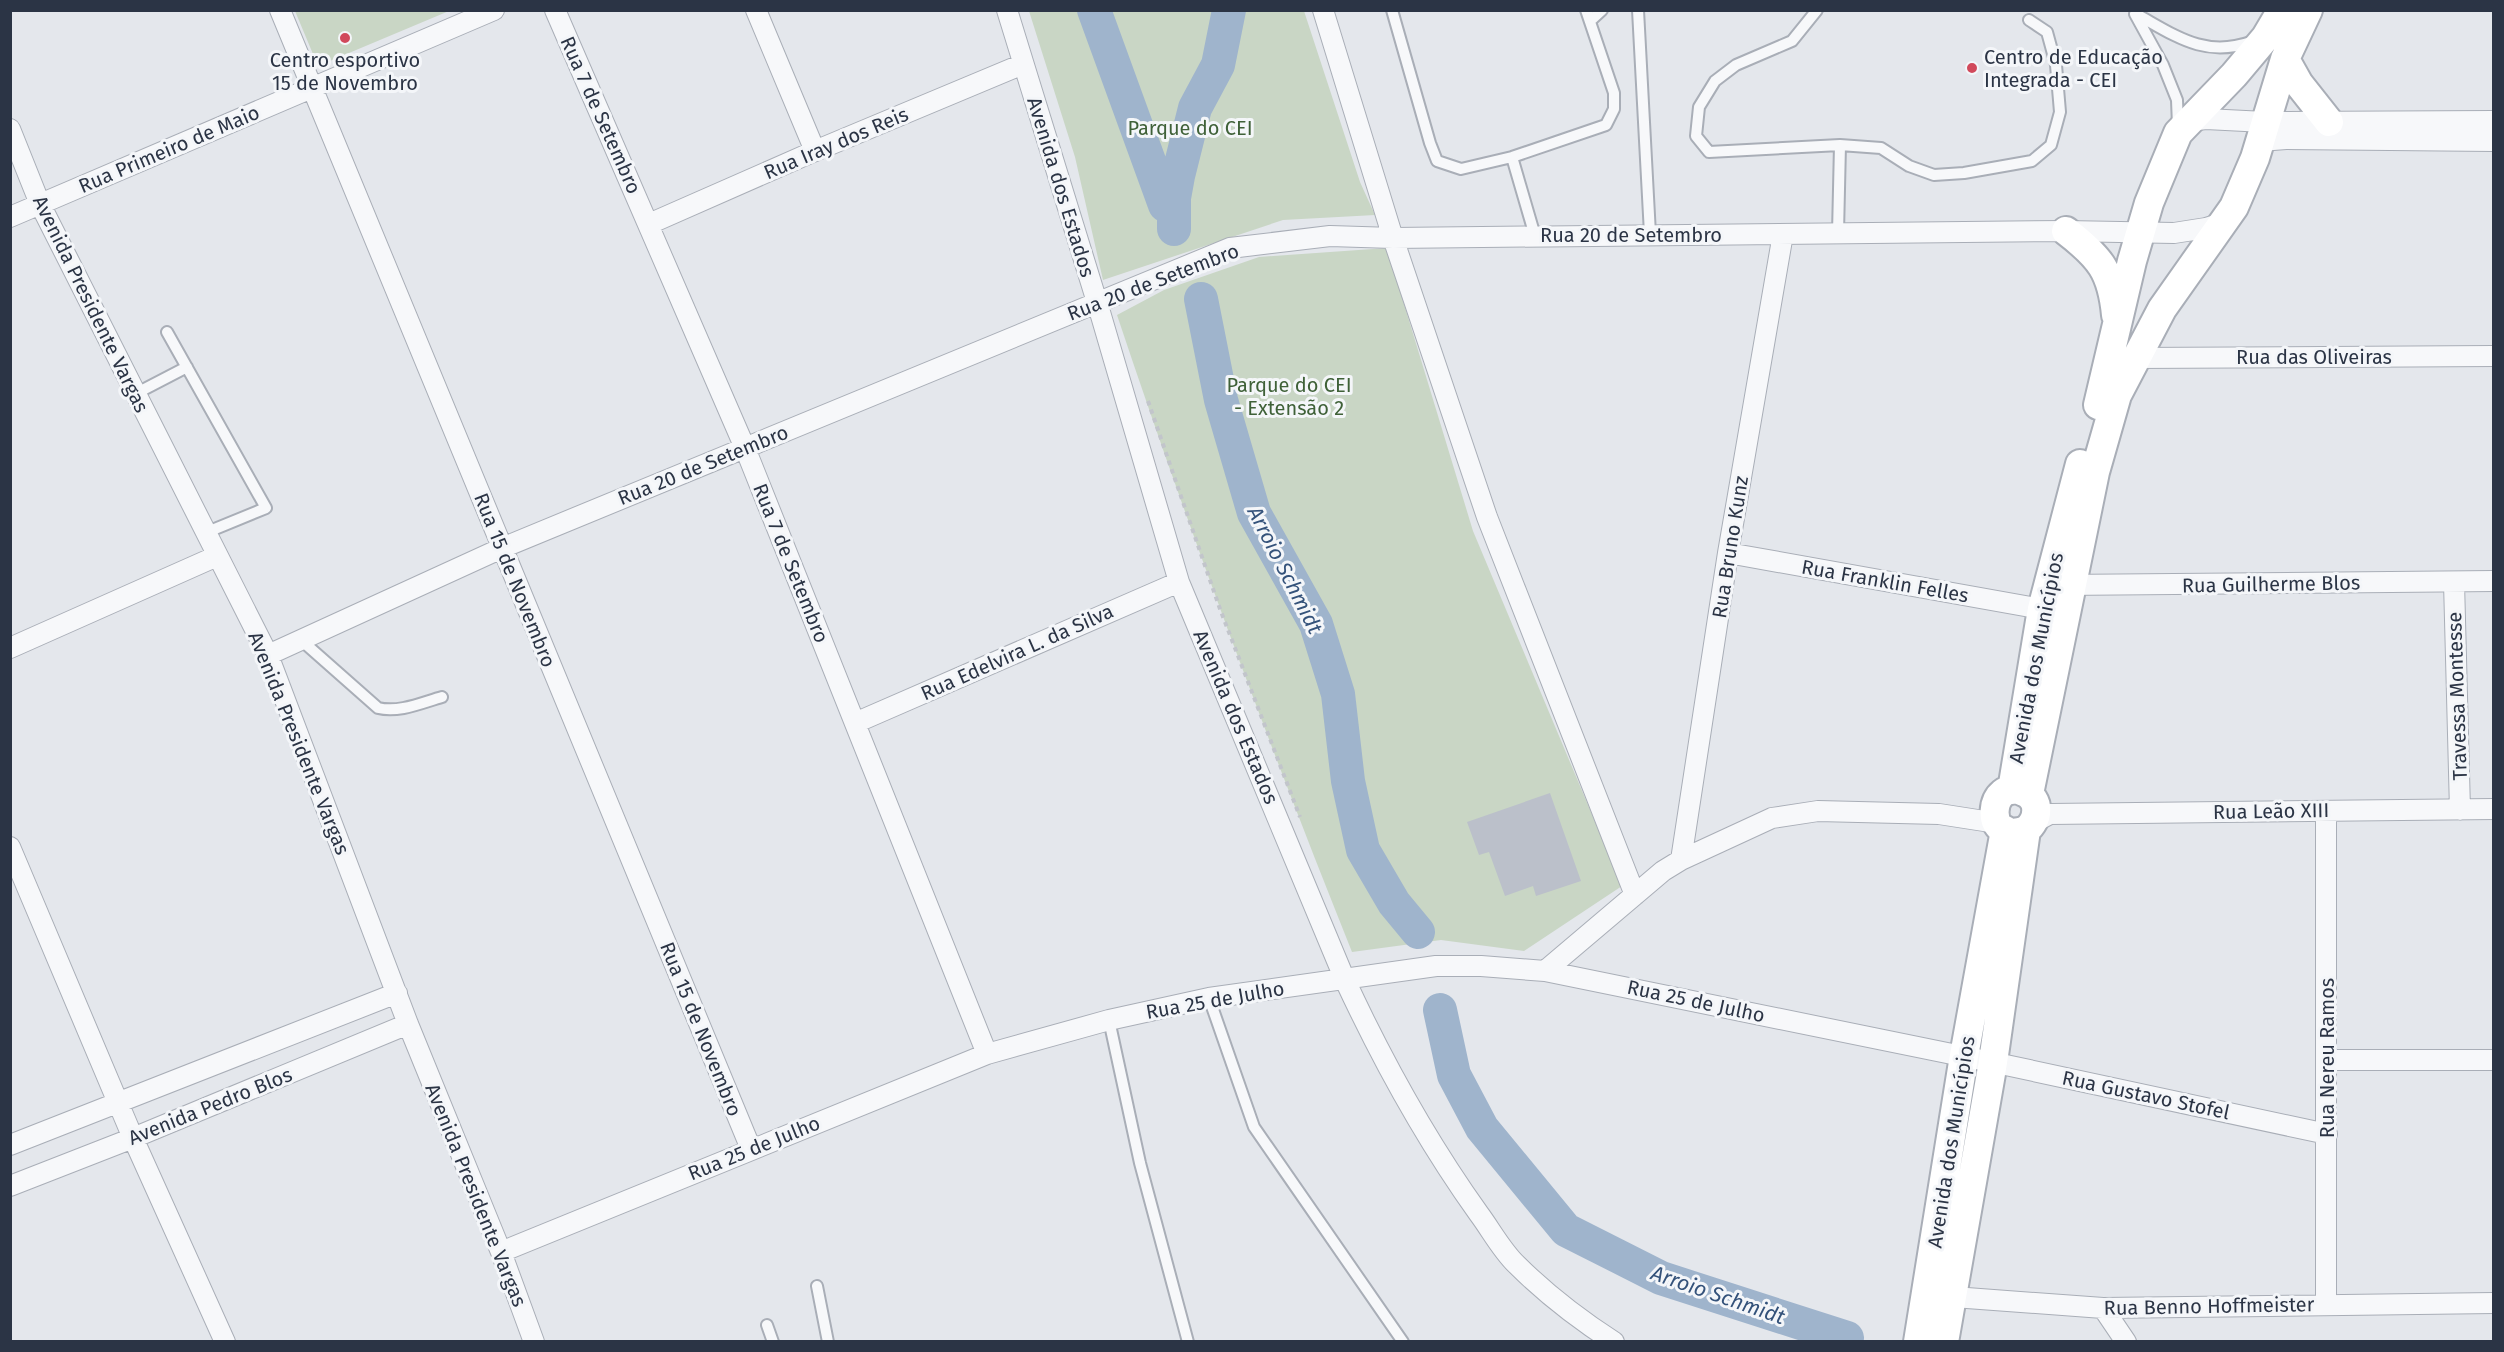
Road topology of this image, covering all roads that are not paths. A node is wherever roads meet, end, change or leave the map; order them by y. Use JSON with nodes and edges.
{"nodes":[{"id":1,"x":280,"y":10,"type":"edge"},
{"id":2,"x":494,"y":10,"type":"edge"},
{"id":3,"x":555,"y":10,"type":"edge"},
{"id":4,"x":756,"y":10,"type":"edge"},
{"id":5,"x":1007,"y":10,"type":"edge"},
{"id":6,"x":1323,"y":10,"type":"edge"},
{"id":7,"x":1392,"y":10,"type":"edge"},
{"id":8,"x":1602,"y":10,"type":"edge"},
{"id":9,"x":1638,"y":10,"type":"edge"},
{"id":10,"x":1817,"y":10,"type":"edge"},
{"id":11,"x":2282,"y":10,"type":"edge"},
{"id":12,"x":2308,"y":10,"type":"edge"},
{"id":13,"x":2135,"y":13,"type":"edge"},
{"id":14,"x":1588,"y":16,"type":"edge"},
{"id":15,"x":2030,"y":20,"type":"dead end"},
{"id":16,"x":2266,"y":37,"type":"junction"},
{"id":17,"x":2285,"y":59,"type":"junction"},
{"id":18,"x":1023,"y":64,"type":"junction"},
{"id":19,"x":311,"y":87,"type":"junction"},
{"id":20,"x":2493,"y":121,"type":"edge"},
{"id":21,"x":2184,"y":127,"type":"junction"},
{"id":22,"x":2347,"y":128,"type":"junction"},
{"id":23,"x":10,"y":129,"type":"edge"},
{"id":24,"x":2409,"y":131,"type":"junction"},
{"id":25,"x":2263,"y":132,"type":"junction"},
{"id":26,"x":2493,"y":141,"type":"edge"},
{"id":27,"x":1840,"y":145,"type":"junction"},
{"id":28,"x":815,"y":151,"type":"junction"},
{"id":29,"x":1512,"y":158,"type":"junction"},
{"id":30,"x":2149,"y":203,"type":"junction"},
{"id":31,"x":40,"y":204,"type":"junction"},
{"id":32,"x":10,"y":217,"type":"edge"},
{"id":33,"x":2222,"y":223,"type":"junction"},
{"id":34,"x":649,"y":224,"type":"junction"},
{"id":35,"x":2066,"y":231,"type":"junction"},
{"id":36,"x":2141,"y":231,"type":"junction"},
{"id":37,"x":1838,"y":233,"type":"junction"},
{"id":38,"x":1650,"y":234,"type":"junction"},
{"id":39,"x":1784,"y":234,"type":"junction"},
{"id":40,"x":1535,"y":236,"type":"junction"},
{"id":41,"x":1393,"y":238,"type":"junction"},
{"id":42,"x":1096,"y":302,"type":"junction"},
{"id":43,"x":2117,"y":326,"type":"junction"},
{"id":44,"x":167,"y":332,"type":"dead end"},
{"id":45,"x":2493,"y":356,"type":"edge"},
{"id":46,"x":2135,"y":358,"type":"junction"},
{"id":47,"x":187,"y":368,"type":"junction"},
{"id":48,"x":135,"y":393,"type":"junction"},
{"id":49,"x":745,"y":448,"type":"junction"},
{"id":50,"x":205,"y":533,"type":"junction"},
{"id":51,"x":502,"y":548,"type":"junction"},
{"id":52,"x":1728,"y":553,"type":"junction"},
{"id":53,"x":217,"y":556,"type":"junction"},
{"id":54,"x":2493,"y":581,"type":"edge"},
{"id":55,"x":1179,"y":582,"type":"junction"},
{"id":56,"x":2454,"y":582,"type":"junction"},
{"id":57,"x":2054,"y":593,"type":"junction"},
{"id":58,"x":301,"y":640,"type":"junction"},
{"id":59,"x":10,"y":648,"type":"edge"},
{"id":60,"x":268,"y":655,"type":"junction"},
{"id":61,"x":442,"y":697,"type":"dead end"},
{"id":62,"x":855,"y":723,"type":"junction"},
{"id":63,"x":2493,"y":809,"type":"edge"},
{"id":64,"x":2460,"y":810,"type":"junction"},
{"id":65,"x":2326,"y":811,"type":"junction"},
{"id":66,"x":2020,"y":812,"type":"junction"},
{"id":67,"x":10,"y":847,"type":"edge"},
{"id":68,"x":1681,"y":860,"type":"junction"},
{"id":69,"x":1635,"y":895,"type":"junction"},
{"id":70,"x":1545,"y":971,"type":"junction"},
{"id":71,"x":1345,"y":980,"type":"junction"},
{"id":72,"x":397,"y":993,"type":"junction"},
{"id":73,"x":1209,"y":998,"type":"junction"},
{"id":74,"x":1109,"y":1020,"type":"junction"},
{"id":75,"x":408,"y":1024,"type":"junction"},
{"id":76,"x":987,"y":1054,"type":"junction"},
{"id":77,"x":1964,"y":1056,"type":"junction"},
{"id":78,"x":2326,"y":1060,"type":"junction"},
{"id":79,"x":2493,"y":1060,"type":"edge"},
{"id":80,"x":1993,"y":1062,"type":"junction"},
{"id":81,"x":118,"y":1101,"type":"junction"},
{"id":82,"x":2327,"y":1134,"type":"junction"},
{"id":83,"x":134,"y":1138,"type":"junction"},
{"id":84,"x":10,"y":1145,"type":"edge"},
{"id":85,"x":751,"y":1149,"type":"junction"},
{"id":86,"x":10,"y":1186,"type":"edge"},
{"id":87,"x":501,"y":1252,"type":"junction"},
{"id":88,"x":817,"y":1286,"type":"dead end"},
{"id":89,"x":1939,"y":1296,"type":"junction"},
{"id":90,"x":2493,"y":1303,"type":"edge"},
{"id":91,"x":2326,"y":1305,"type":"junction"},
{"id":92,"x":2103,"y":1308,"type":"junction"},
{"id":93,"x":767,"y":1325,"type":"dead end"},
{"id":94,"x":225,"y":1341,"type":"edge"},
{"id":95,"x":534,"y":1341,"type":"edge"},
{"id":96,"x":772,"y":1341,"type":"edge"},
{"id":97,"x":828,"y":1341,"type":"edge"},
{"id":98,"x":1188,"y":1341,"type":"edge"},
{"id":99,"x":1403,"y":1341,"type":"edge"},
{"id":100,"x":1614,"y":1341,"type":"edge"},
{"id":101,"x":1918,"y":1341,"type":"edge"},
{"id":102,"x":1944,"y":1341,"type":"edge"},
{"id":103,"x":2126,"y":1341,"type":"edge"}],
"edges":[{"from":1,"to":19,"type":"street","name":"Rua 15 de Novembro"},
{"from":2,"to":19,"type":"street","name":"Rua Primeiro de Maio"},
{"from":3,"to":34,"type":"street","name":"Rua 7 de Setembro"},
{"from":4,"to":28,"type":"street"},
{"from":5,"to":18,"type":"street","name":"Avenida dos Estados"},
{"from":6,"to":41,"type":"street"},
{"from":7,"to":29,"type":"lane"},
{"from":8,"to":14,"type":"lane"},
{"from":9,"to":38,"type":"lane"},
{"from":10,"to":27,"type":"lane"},
{"from":11,"to":16,"type":"main road","name":"Avenida dos Municípios"},
{"from":12,"to":17,"type":"main road","name":"Avenida dos Municípios"},
{"from":13,"to":16,"type":"lane"},
{"from":13,"to":21,"type":"lane"},
{"from":14,"to":29,"type":"lane"},
{"from":15,"to":27,"type":"lane"},
{"from":16,"to":21,"type":"main road","name":"Avenida dos Municípios"},
{"from":17,"to":22,"type":"main road"},
{"from":17,"to":25,"type":"main road","name":"Avenida dos Municípios"},
{"from":18,"to":28,"type":"street","name":"Rua Iray dos Reis"},
{"from":18,"to":42,"type":"street","name":"Avenida dos Estados"},
{"from":19,"to":31,"type":"street","name":"Rua Primeiro de Maio"},
{"from":19,"to":51,"type":"street","name":"Rua 15 de Novembro"},
{"from":20,"to":24,"type":"street"},
{"from":21,"to":25,"type":"street"},
{"from":21,"to":30,"type":"main road","name":"Avenida dos Municípios"},
{"from":22,"to":24,"type":"street"},
{"from":22,"to":25,"type":"street"},
{"from":22,"to":25,"type":"street"},
{"from":23,"to":31,"type":"street","name":"Avenida Presidente Vargas"},
{"from":24,"to":26,"type":"street"},
{"from":25,"to":33,"type":"main road","name":"Avenida dos Municípios"},
{"from":27,"to":37,"type":"lane"},
{"from":28,"to":34,"type":"street","name":"Rua Iray dos Reis"},
{"from":29,"to":40,"type":"lane"},
{"from":30,"to":35,"type":"street"},
{"from":30,"to":36,"type":"main road","name":"Avenida dos Municípios"},
{"from":31,"to":32,"type":"street","name":"Rua Primeiro de Maio"},
{"from":31,"to":48,"type":"street","name":"Avenida Presidente Vargas"},
{"from":33,"to":36,"type":"street","name":"Rua 20 de Setembro"},
{"from":33,"to":46,"type":"main road","name":"Avenida dos Municípios"},
{"from":34,"to":49,"type":"street","name":"Rua 7 de Setembro"},
{"from":35,"to":36,"type":"street","name":"Rua 20 de Setembro"},
{"from":35,"to":37,"type":"street","name":"Rua 20 de Setembro"},
{"from":35,"to":43,"type":"main road"},
{"from":36,"to":43,"type":"main road","name":"Avenida dos Municípios"},
{"from":37,"to":39,"type":"street","name":"Rua 20 de Setembro"},
{"from":38,"to":39,"type":"street","name":"Rua 20 de Setembro"},
{"from":38,"to":40,"type":"street","name":"Rua 20 de Setembro"},
{"from":39,"to":52,"type":"street","name":"Rua Bruno Kunz"},
{"from":40,"to":41,"type":"street","name":"Rua 20 de Setembro"},
{"from":41,"to":42,"type":"street","name":"Rua 20 de Setembro"},
{"from":41,"to":69,"type":"street"},
{"from":42,"to":49,"type":"street","name":"Rua 20 de Setembro"},
{"from":42,"to":55,"type":"street","name":"Avenida dos Estados"},
{"from":43,"to":57,"type":"main road","name":"Avenida dos Municípios"},
{"from":44,"to":47,"type":"lane"},
{"from":45,"to":46,"type":"street","name":"Rua das Oliveiras"},
{"from":46,"to":57,"type":"main road","name":"Avenida dos Municípios"},
{"from":47,"to":48,"type":"lane"},
{"from":47,"to":50,"type":"lane"},
{"from":48,"to":50,"type":"street","name":"Avenida Presidente Vargas"},
{"from":49,"to":51,"type":"street","name":"Rua 20 de Setembro"},
{"from":49,"to":62,"type":"street","name":"Rua 7 de Setembro"},
{"from":50,"to":53,"type":"street","name":"Avenida Presidente Vargas"},
{"from":51,"to":58,"type":"street","name":"Rua 20 de Setembro"},
{"from":51,"to":85,"type":"street","name":"Rua 15 de Novembro"},
{"from":52,"to":57,"type":"street","name":"Rua Franklin Felles"},
{"from":52,"to":68,"type":"street","name":"Rua Bruno Kunz"},
{"from":53,"to":59,"type":"street"},
{"from":53,"to":60,"type":"street","name":"Avenida Presidente Vargas"},
{"from":54,"to":56,"type":"street","name":"Rua Guilherme Blos"},
{"from":55,"to":62,"type":"street","name":"Rua Edelvira L. da Silva"},
{"from":55,"to":71,"type":"street","name":"Avenida dos Estados"},
{"from":56,"to":57,"type":"street","name":"Rua Guilherme Blos"},
{"from":56,"to":64,"type":"street","name":"Travessa Montesse"},
{"from":57,"to":66,"type":"main road","name":"Avenida dos Municípios"},
{"from":57,"to":66,"type":"main road","name":"Avenida dos Municípios"},
{"from":58,"to":60,"type":"street","name":"Rua 20 de Setembro"},
{"from":58,"to":61,"type":"lane"},
{"from":60,"to":72,"type":"street","name":"Avenida Presidente Vargas"},
{"from":62,"to":76,"type":"street","name":"Rua 7 de Setembro"},
{"from":63,"to":64,"type":"street","name":"Rua Leão XIII"},
{"from":64,"to":65,"type":"street","name":"Rua Leão XIII"},
{"from":65,"to":66,"type":"street","name":"Rua Leão XIII"},
{"from":65,"to":78,"type":"street","name":"Rua Nereu Ramos"},
{"from":66,"to":68,"type":"street","name":"Rua Leão XIII"},
{"from":66,"to":77,"type":"main road","name":"Avenida dos Municípios"},
{"from":66,"to":80,"type":"main road","name":"Avenida dos Municípios"},
{"from":67,"to":81,"type":"street"},
{"from":68,"to":69,"type":"street","name":"Rua Leão XIII"},
{"from":69,"to":70,"type":"street","name":"Rua Leão XIII"},
{"from":70,"to":71,"type":"street","name":"Rua 25 de Julho"},
{"from":70,"to":77,"type":"street","name":"Rua 25 de Julho"},
{"from":71,"to":73,"type":"street","name":"Rua 25 de Julho"},
{"from":71,"to":100,"type":"street","name":"Avenida dos Estados"},
{"from":72,"to":75,"type":"street","name":"Avenida Presidente Vargas"},
{"from":72,"to":81,"type":"street","name":"Avenida Pedro Blos"},
{"from":73,"to":74,"type":"street","name":"Rua 25 de Julho"},
{"from":73,"to":99,"type":"lane"},
{"from":74,"to":76,"type":"street","name":"Rua 25 de Julho"},
{"from":74,"to":98,"type":"lane"},
{"from":75,"to":83,"type":"street","name":"Avenida Pedro Blos"},
{"from":75,"to":87,"type":"street","name":"Avenida Presidente Vargas"},
{"from":76,"to":85,"type":"street","name":"Rua 25 de Julho"},
{"from":77,"to":80,"type":"street","name":"Rua Gustavo Stofel"},
{"from":77,"to":89,"type":"main road","name":"Avenida dos Municípios"},
{"from":78,"to":79,"type":"street"},
{"from":78,"to":82,"type":"street","name":"Rua Nereu Ramos"},
{"from":80,"to":82,"type":"street","name":"Rua Gustavo Stofel"},
{"from":80,"to":89,"type":"main road","name":"Avenida dos Municípios"},
{"from":81,"to":83,"type":"street"},
{"from":81,"to":84,"type":"street","name":"Avenida Pedro Blos"},
{"from":82,"to":91,"type":"street","name":"Rua Nereu Ramos"},
{"from":83,"to":86,"type":"street","name":"Avenida Pedro Blos"},
{"from":83,"to":94,"type":"street"},
{"from":85,"to":87,"type":"street","name":"Rua 25 de Julho"},
{"from":87,"to":95,"type":"street","name":"Avenida Presidente Vargas"},
{"from":88,"to":97,"type":"lane"},
{"from":89,"to":92,"type":"street","name":"Rua Benno Hoffmeister"},
{"from":89,"to":101,"type":"main road","name":"Avenida dos Municípios"},
{"from":89,"to":102,"type":"main road","name":"Avenida dos Municípios"},
{"from":90,"to":91,"type":"street","name":"Rua Benno Hoffmeister"},
{"from":91,"to":92,"type":"street","name":"Rua Benno Hoffmeister"},
{"from":92,"to":103,"type":"street"},
{"from":93,"to":96,"type":"lane"}]}
